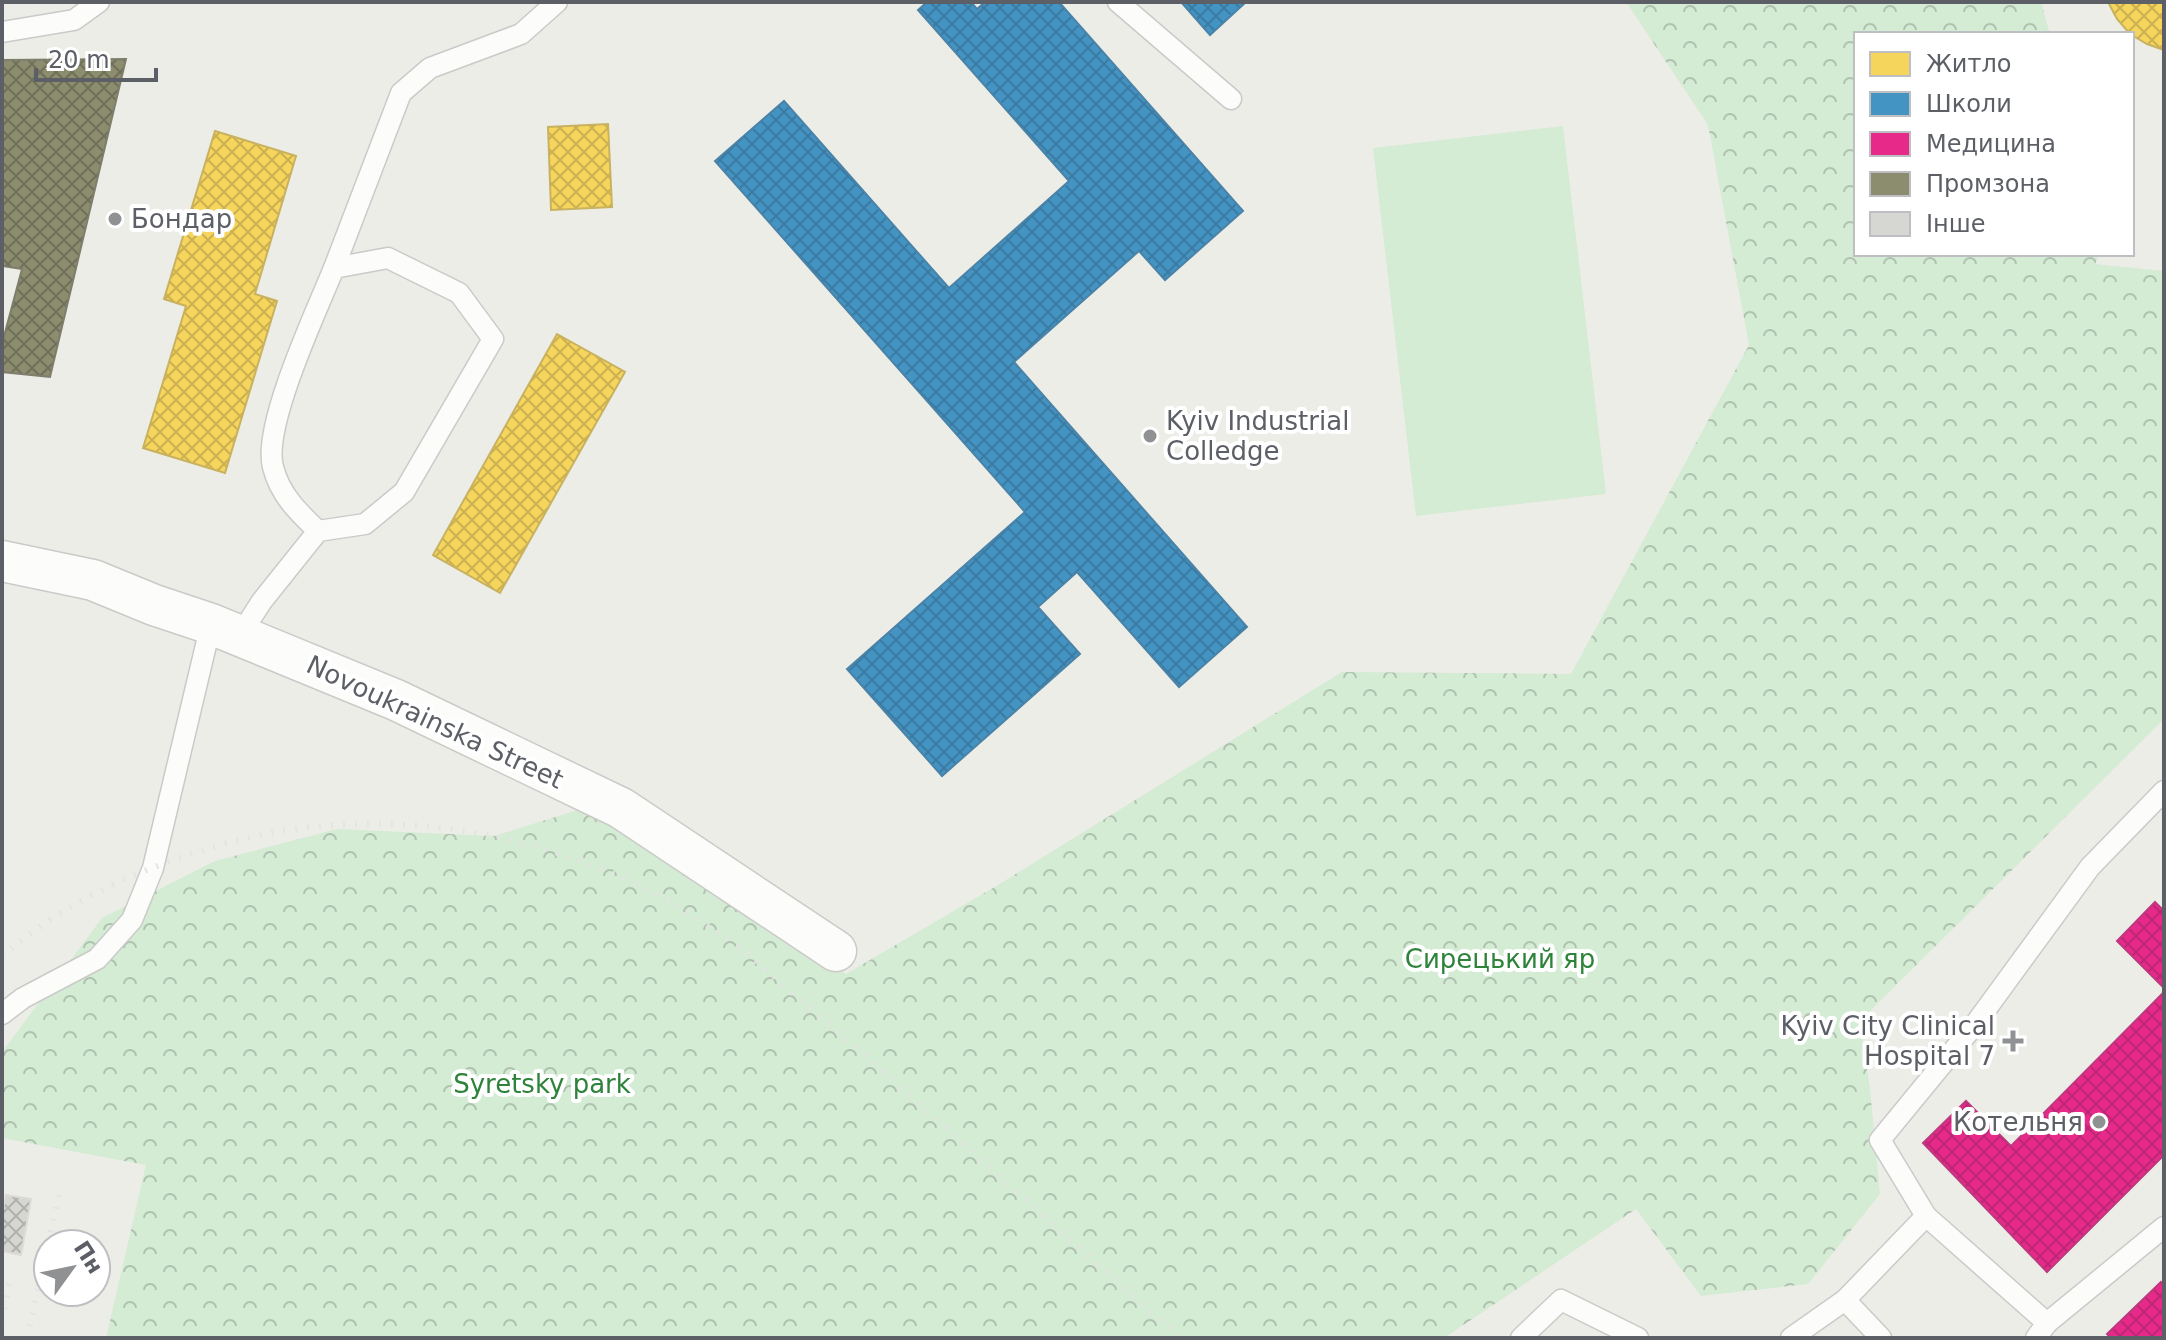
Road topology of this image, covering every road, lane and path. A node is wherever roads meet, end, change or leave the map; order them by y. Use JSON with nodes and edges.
{"nodes":[{"id":1,"x":99,"y":2,"type":"edge"},
{"id":2,"x":557,"y":2,"type":"edge"},
{"id":3,"x":1118,"y":2,"type":"edge"},
{"id":4,"x":2,"y":32,"type":"edge"},
{"id":5,"x":1231,"y":99,"type":"dead end"},
{"id":6,"x":334,"y":268,"type":"junction"},
{"id":7,"x":318,"y":531,"type":"junction"},
{"id":8,"x":2,"y":561,"type":"edge"},
{"id":9,"x":226,"y":629,"type":"junction"},
{"id":10,"x":2164,"y":791,"type":"edge"},
{"id":11,"x":836,"y":951,"type":"dead end"},
{"id":12,"x":2,"y":1014,"type":"edge"},
{"id":13,"x":1926,"y":1216,"type":"junction"},
{"id":14,"x":2164,"y":1227,"type":"edge"},
{"id":15,"x":1845,"y":1300,"type":"junction"},
{"id":16,"x":2042,"y":1331,"type":"edge"},
{"id":17,"x":1521,"y":1338,"type":"edge"},
{"id":18,"x":1638,"y":1338,"type":"edge"},
{"id":19,"x":1791,"y":1338,"type":"edge"},
{"id":20,"x":1881,"y":1338,"type":"edge"}],
"edges":[{"from":1,"to":4,"type":"lane"},
{"from":2,"to":6,"type":"lane"},
{"from":3,"to":5,"type":"lane"},
{"from":6,"to":7,"type":"lane"},
{"from":6,"to":7,"type":"lane"},
{"from":7,"to":9,"type":"lane"},
{"from":8,"to":9,"type":"street","name":"Novoukrainska Street"},
{"from":9,"to":11,"type":"street","name":"Novoukrainska Street"},
{"from":9,"to":12,"type":"lane"},
{"from":10,"to":13,"type":"lane"},
{"from":13,"to":15,"type":"lane"},
{"from":13,"to":16,"type":"lane"},
{"from":14,"to":16,"type":"lane"},
{"from":15,"to":19,"type":"lane"},
{"from":15,"to":20,"type":"lane"},
{"from":17,"to":18,"type":"lane"}]}
